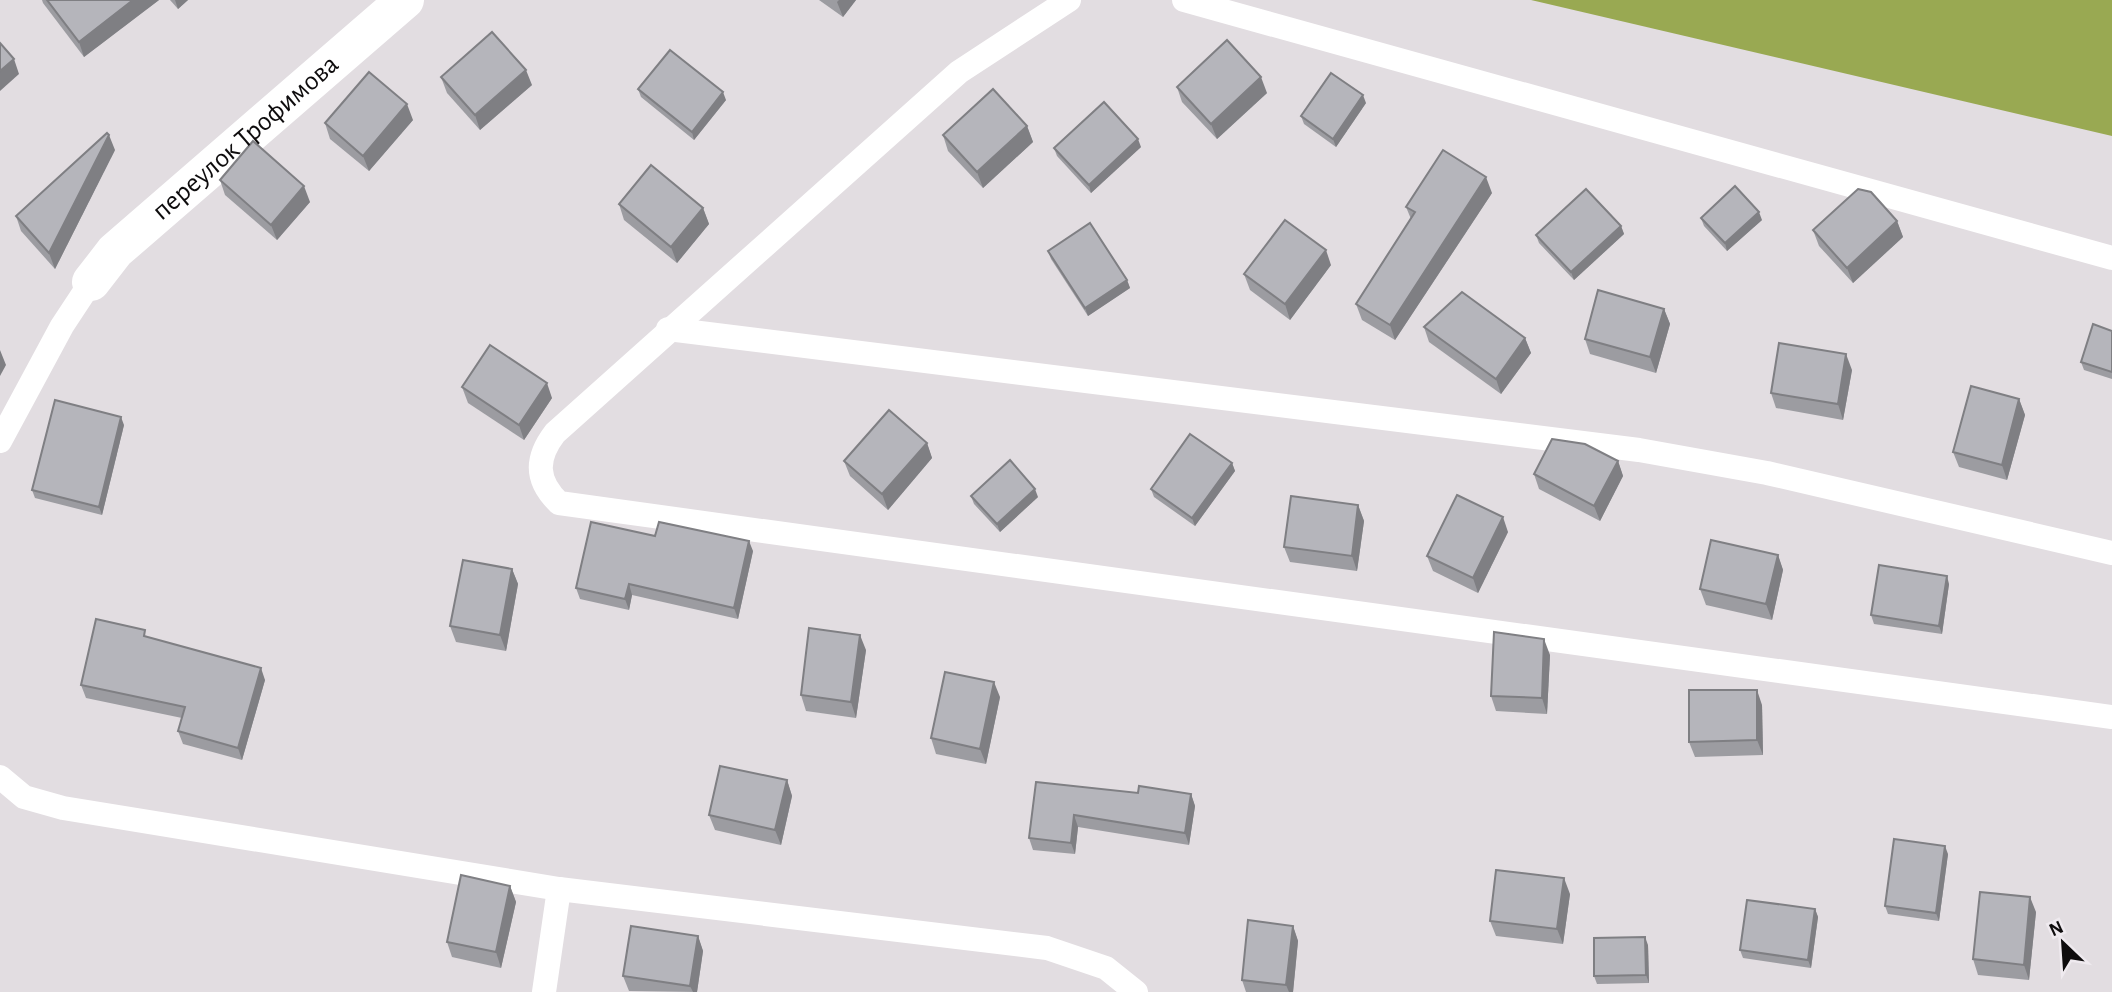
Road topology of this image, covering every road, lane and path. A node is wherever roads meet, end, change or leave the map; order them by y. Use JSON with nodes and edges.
{"nodes":[{"id":1,"x":405,"y":0,"type":"edge"},
{"id":2,"x":1069,"y":0,"type":"edge"},
{"id":3,"x":1184,"y":0,"type":"edge"},
{"id":4,"x":2112,"y":258,"type":"edge"},
{"id":5,"x":91,"y":282,"type":"joint"},
{"id":6,"x":668,"y":329,"type":"junction"},
{"id":7,"x":0,"y":441,"type":"edge"},
{"id":8,"x":2112,"y":553,"type":"edge"},
{"id":9,"x":2112,"y":717,"type":"edge"},
{"id":10,"x":0,"y":778,"type":"edge"},
{"id":11,"x":559,"y":888,"type":"junction"},
{"id":12,"x":544,"y":992,"type":"edge"},
{"id":13,"x":1136,"y":992,"type":"edge"}],
"edges":[{"from":1,"to":5,"type":"street","name":"переулок Трофимова"},
{"from":2,"to":6,"type":"lane"},
{"from":3,"to":4,"type":"lane"},
{"from":5,"to":7,"type":"lane"},
{"from":6,"to":8,"type":"lane"},
{"from":6,"to":9,"type":"lane"},
{"from":10,"to":11,"type":"lane"},
{"from":11,"to":12,"type":"lane"},
{"from":11,"to":13,"type":"lane"}]}
